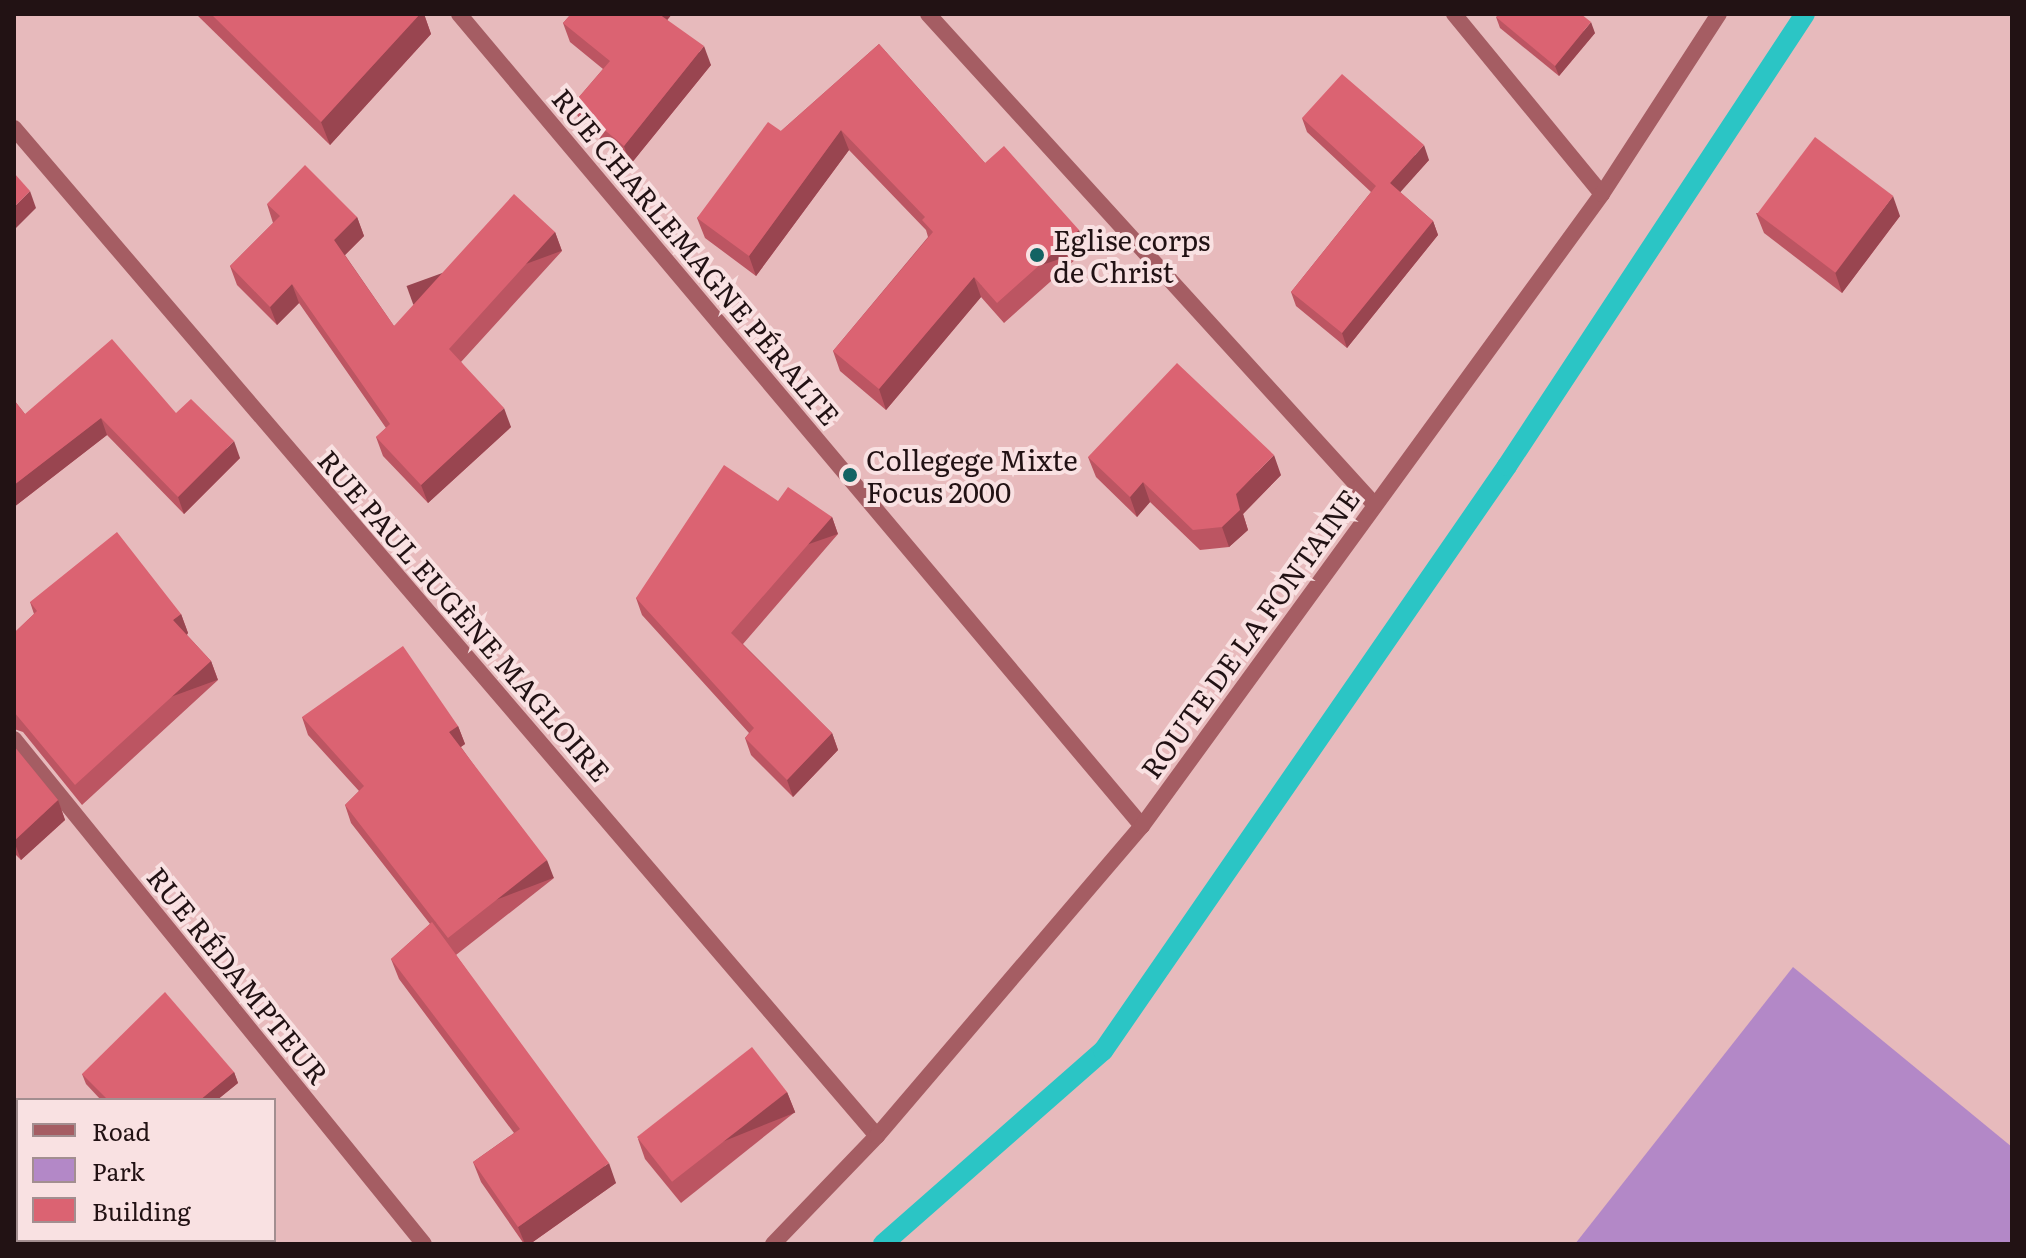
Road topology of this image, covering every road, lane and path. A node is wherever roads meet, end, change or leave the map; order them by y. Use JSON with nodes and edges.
{"nodes":[{"id":1,"x":459,"y":14,"type":"edge"},
{"id":2,"x":928,"y":14,"type":"edge"},
{"id":3,"x":1454,"y":14,"type":"edge"},
{"id":4,"x":1719,"y":14,"type":"edge"},
{"id":5,"x":14,"y":128,"type":"edge"},
{"id":6,"x":1602,"y":194,"type":"junction"},
{"id":7,"x":1374,"y":504,"type":"junction"},
{"id":8,"x":14,"y":739,"type":"edge"},
{"id":9,"x":1142,"y":826,"type":"junction"},
{"id":10,"x":877,"y":1136,"type":"junction"},
{"id":11,"x":424,"y":1244,"type":"edge"},
{"id":12,"x":773,"y":1244,"type":"edge"}],
"edges":[{"from":1,"to":9,"type":"street","name":"RUE CHARLEMAGNE PÉRALTE"},
{"from":2,"to":7,"type":"street"},
{"from":3,"to":6,"type":"street"},
{"from":4,"to":6,"type":"street","name":"ROUTE DE LA FONTAINE"},
{"from":5,"to":10,"type":"street","name":"RUE PAUL EUGÈNE MAGLOIRE"},
{"from":6,"to":7,"type":"street","name":"ROUTE DE LA FONTAINE"},
{"from":7,"to":9,"type":"street","name":"ROUTE DE LA FONTAINE"},
{"from":8,"to":11,"type":"street","name":"RUE RÉDAMPTEUR"},
{"from":9,"to":10,"type":"street","name":"ROUTE DE LA FONTAINE"},
{"from":10,"to":12,"type":"street","name":"ROUTE DE LA FONTAINE"}]}
